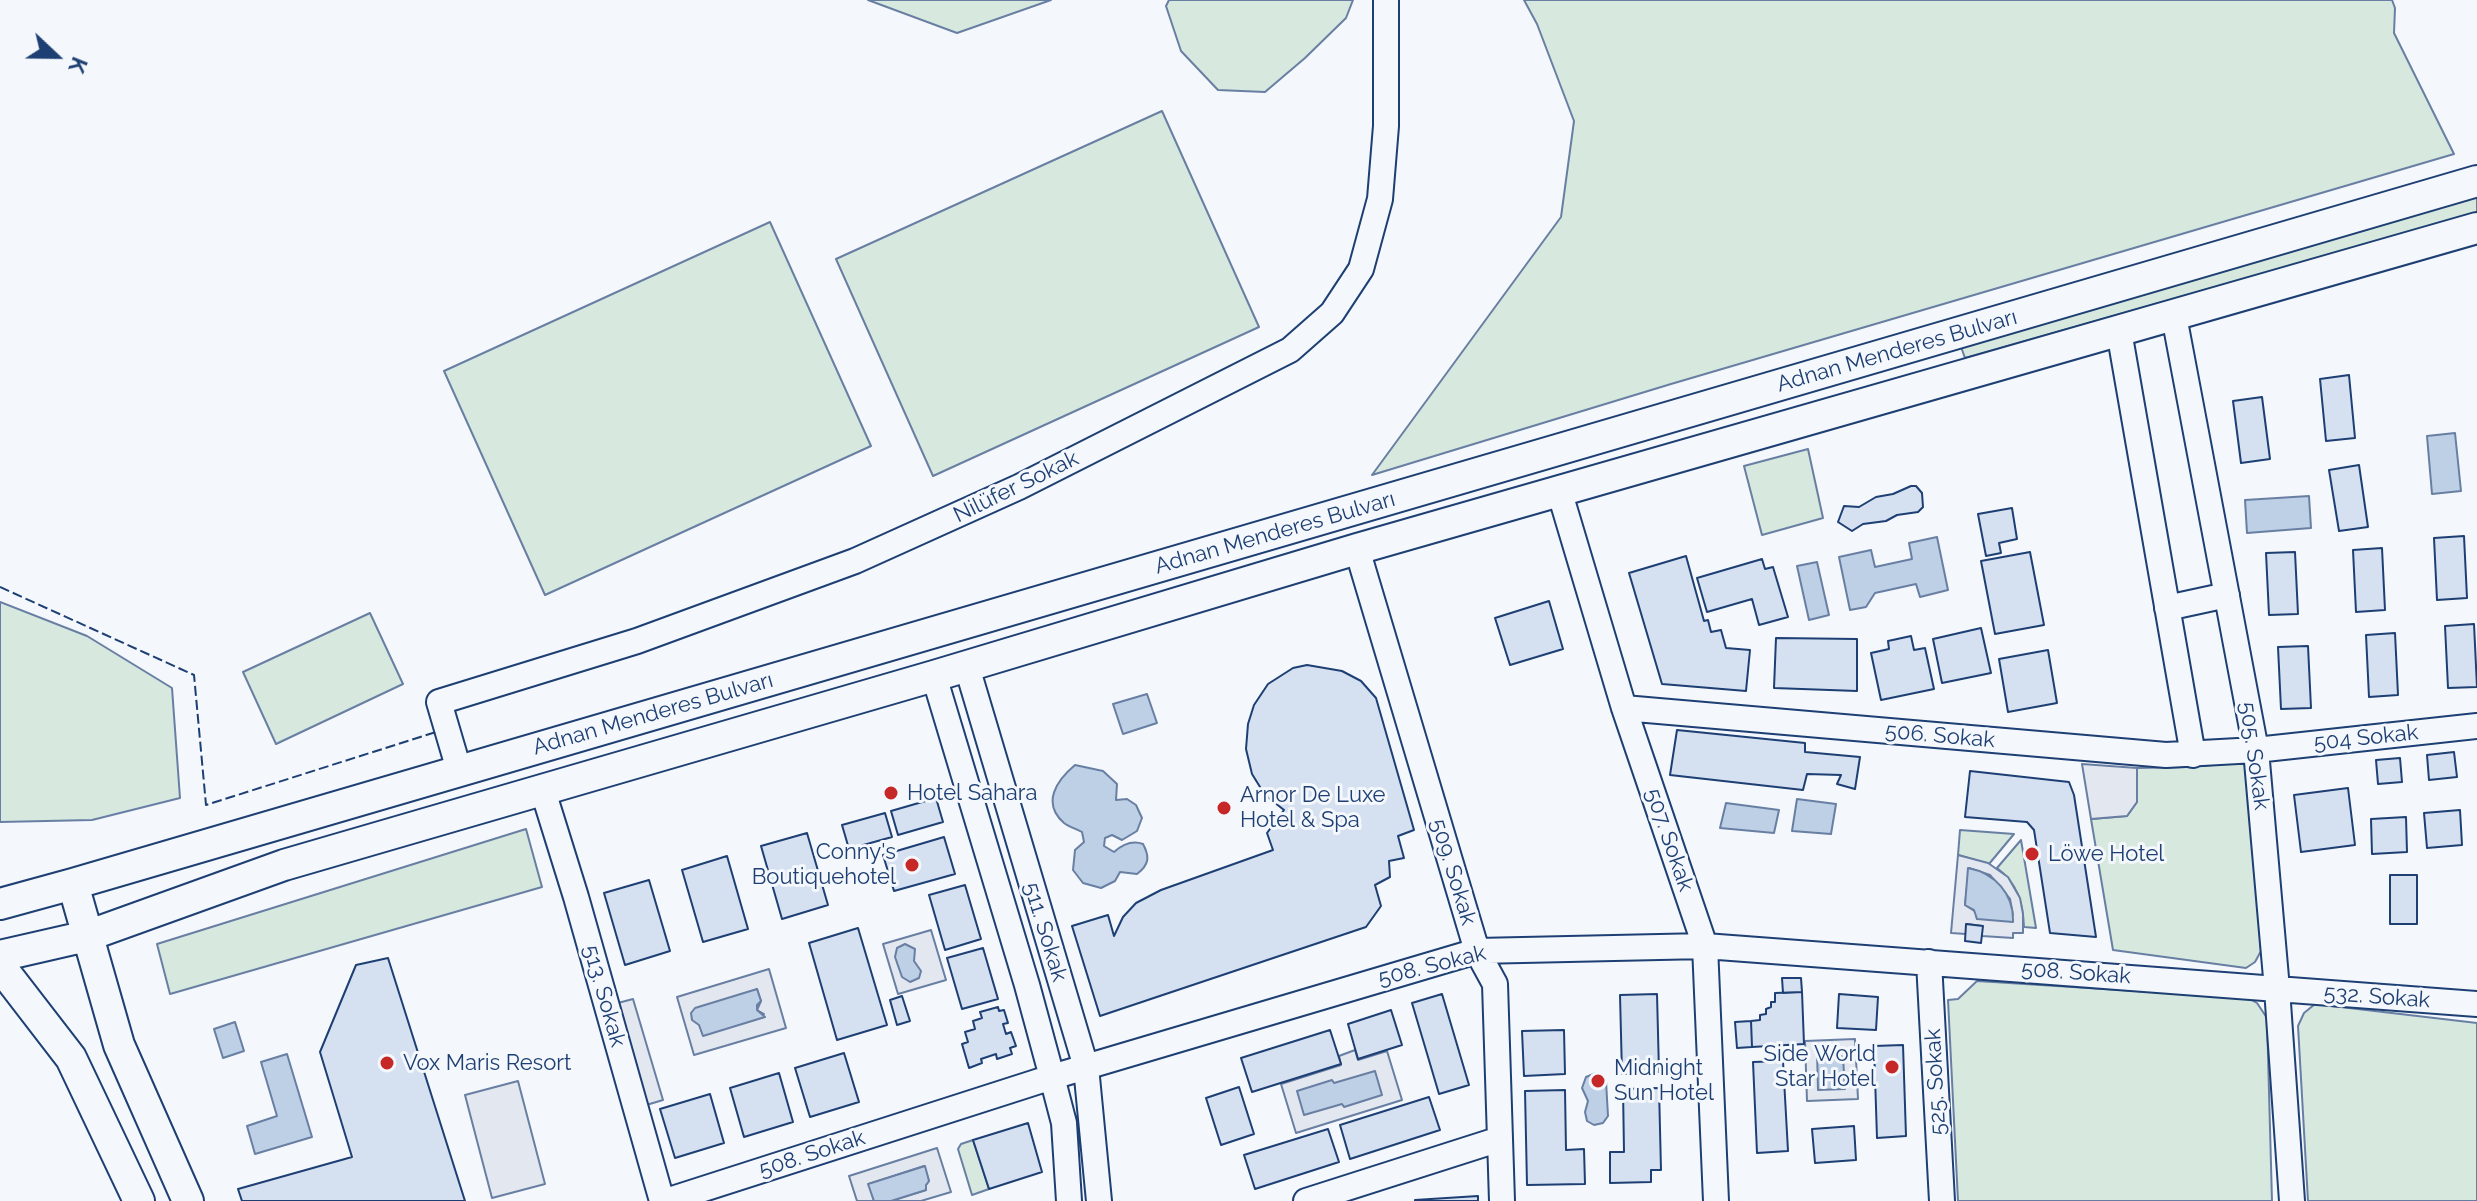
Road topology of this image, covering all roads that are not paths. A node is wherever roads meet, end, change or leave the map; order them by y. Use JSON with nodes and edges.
{"nodes":[{"id":1,"x":1386,"y":0,"type":"edge"},
{"id":2,"x":2477,"y":181,"type":"edge"},
{"id":3,"x":2477,"y":228,"type":"edge"},
{"id":4,"x":2174,"y":316,"type":"junction"},
{"id":5,"x":2119,"y":331,"type":"junction"},
{"id":6,"x":1559,"y":490,"type":"junction"},
{"id":7,"x":1357,"y":549,"type":"junction"},
{"id":8,"x":2227,"y":595,"type":"junction"},
{"id":9,"x":2167,"y":608,"type":"junction"},
{"id":10,"x":967,"y":667,"type":"junction"},
{"id":11,"x":934,"y":676,"type":"junction"},
{"id":12,"x":1624,"y":708,"type":"junction"},
{"id":13,"x":2477,"y":726,"type":"edge"},
{"id":14,"x":2256,"y":750,"type":"junction"},
{"id":15,"x":2193,"y":755,"type":"junction"},
{"id":16,"x":459,"y":770,"type":"junction"},
{"id":17,"x":543,"y":791,"type":"junction"},
{"id":18,"x":73,"y":884,"type":"junction"},
{"id":19,"x":0,"y":904,"type":"edge"},
{"id":20,"x":87,"y":936,"type":"junction"},
{"id":21,"x":1705,"y":946,"type":"junction"},
{"id":22,"x":1477,"y":951,"type":"junction"},
{"id":23,"x":0,"y":956,"type":"edge"},
{"id":24,"x":1929,"y":962,"type":"junction"},
{"id":25,"x":0,"y":966,"type":"edge"},
{"id":26,"x":2277,"y":989,"type":"junction"},
{"id":27,"x":2476,"y":1001,"type":"edge"},
{"id":28,"x":1086,"y":1067,"type":"junction"},
{"id":29,"x":1052,"y":1077,"type":"junction"},
{"id":30,"x":1500,"y":1139,"type":"junction"},
{"id":31,"x":139,"y":1201,"type":"edge"},
{"id":32,"x":188,"y":1201,"type":"edge"},
{"id":33,"x":664,"y":1201,"type":"edge"},
{"id":34,"x":1069,"y":1201,"type":"edge"},
{"id":35,"x":1099,"y":1201,"type":"edge"},
{"id":36,"x":1306,"y":1201,"type":"edge"},
{"id":37,"x":1502,"y":1201,"type":"edge"},
{"id":38,"x":1716,"y":1201,"type":"edge"},
{"id":39,"x":1942,"y":1201,"type":"edge"},
{"id":40,"x":2292,"y":1201,"type":"edge"}],
"edges":[{"from":1,"to":16,"type":"street","name":"Nilüfer Sokak"},
{"from":2,"to":16,"type":"main road","name":"Adnan Menderes Bulvarı"},
{"from":3,"to":4,"type":"main road","name":"Adnan Menderes Bulvarı"},
{"from":4,"to":5,"type":"main road","name":"Adnan Menderes Bulvarı"},
{"from":4,"to":8,"type":"street","name":"505. Sokak"},
{"from":5,"to":6,"type":"main road","name":"Adnan Menderes Bulvarı"},
{"from":5,"to":9,"type":"street"},
{"from":6,"to":7,"type":"main road","name":"Adnan Menderes Bulvarı"},
{"from":6,"to":12,"type":"street","name":"507. Sokak"},
{"from":7,"to":10,"type":"main road","name":"Adnan Menderes Bulvarı"},
{"from":7,"to":22,"type":"street","name":"509. Sokak"},
{"from":8,"to":9,"type":"street"},
{"from":8,"to":14,"type":"street","name":"505. Sokak"},
{"from":9,"to":15,"type":"street"},
{"from":10,"to":11,"type":"main road","name":"Adnan Menderes Bulvarı"},
{"from":10,"to":28,"type":"street","name":"511. Sokak"},
{"from":11,"to":17,"type":"main road","name":"Adnan Menderes Bulvarı"},
{"from":11,"to":29,"type":"street","name":"511. Sokak"},
{"from":12,"to":15,"type":"street","name":"506. Sokak"},
{"from":12,"to":21,"type":"street","name":"507. Sokak"},
{"from":13,"to":14,"type":"street","name":"504 Sokak"},
{"from":14,"to":15,"type":"street","name":"506. Sokak"},
{"from":14,"to":26,"type":"street","name":"505. Sokak"},
{"from":16,"to":18,"type":"main road","name":"Adnan Menderes Bulvarı"},
{"from":17,"to":20,"type":"main road","name":"Adnan Menderes Bulvarı"},
{"from":17,"to":33,"type":"street","name":"513. Sokak"},
{"from":18,"to":19,"type":"main road","name":"Adnan Menderes Bulvarı"},
{"from":18,"to":20,"type":"main road"},
{"from":20,"to":23,"type":"main road","name":"Adnan Menderes Bulvarı"},
{"from":20,"to":32,"type":"main road"},
{"from":21,"to":22,"type":"street","name":"508. Sokak"},
{"from":21,"to":24,"type":"street","name":"508. Sokak"},
{"from":21,"to":38,"type":"street","name":"507. Sokak"},
{"from":22,"to":28,"type":"street","name":"508. Sokak"},
{"from":22,"to":30,"type":"street","name":"509. Sokak"},
{"from":24,"to":26,"type":"street","name":"508. Sokak"},
{"from":24,"to":39,"type":"street","name":"525. Sokak"},
{"from":25,"to":31,"type":"main road"},
{"from":26,"to":27,"type":"street","name":"532. Sokak"},
{"from":26,"to":40,"type":"street","name":"505. Sokak"},
{"from":28,"to":29,"type":"street","name":"508. Sokak"},
{"from":28,"to":35,"type":"street","name":"511. Sokak"},
{"from":29,"to":33,"type":"street","name":"508. Sokak"},
{"from":29,"to":34,"type":"street","name":"511. Sokak"},
{"from":30,"to":36,"type":"street"},
{"from":30,"to":37,"type":"street","name":"509. Sokak"}]}
